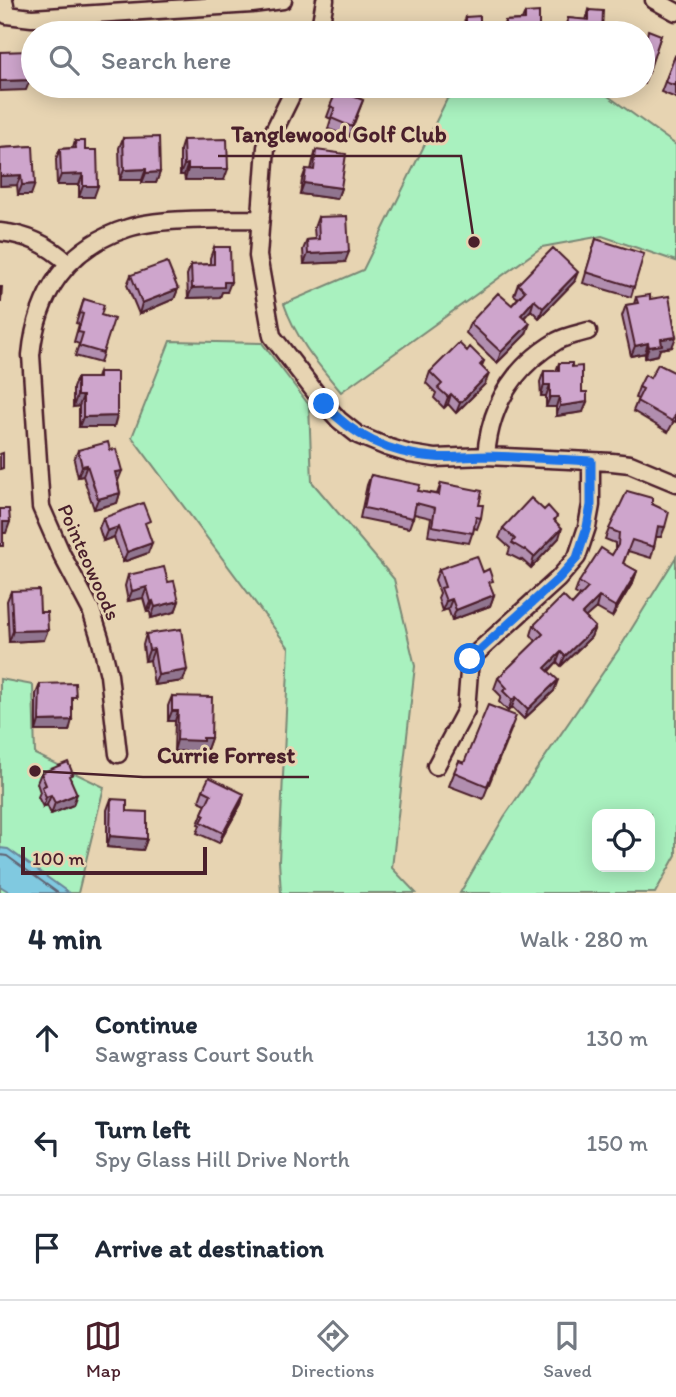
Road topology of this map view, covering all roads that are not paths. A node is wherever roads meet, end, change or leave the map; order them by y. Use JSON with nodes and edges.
{"nodes":[{"id":1,"x":4,"y":0,"type":"edge"},
{"id":2,"x":283,"y":0,"type":"edge"},
{"id":3,"x":325,"y":0,"type":"edge"},
{"id":4,"x":654,"y":0,"type":"edge"},
{"id":5,"x":676,"y":12,"type":"edge"},
{"id":6,"x":321,"y":21,"type":"edge"},
{"id":7,"x":290,"y":98,"type":"edge"},
{"id":8,"x":261,"y":219,"type":"junction"},
{"id":9,"x":0,"y":232,"type":"edge"},
{"id":10,"x":68,"y":262,"type":"junction"},
{"id":11,"x":588,"y":331,"type":"dead end"},
{"id":12,"x":486,"y":456,"type":"junction"},
{"id":13,"x":591,"y":461,"type":"junction"},
{"id":14,"x":676,"y":483,"type":"edge"},
{"id":15,"x":118,"y":754,"type":"dead end"},
{"id":16,"x":436,"y":766,"type":"dead end"}],
"edges":[{"from":1,"to":2,"type":"street"},
{"from":3,"to":6,"type":"street"},
{"from":4,"to":5,"type":"street"},
{"from":7,"to":8,"type":"street"},
{"from":8,"to":10,"type":"street","name":"Pointeowoods"},
{"from":8,"to":12,"type":"street"},
{"from":9,"to":10,"type":"street"},
{"from":10,"to":15,"type":"street","name":"Pointeowoods"},
{"from":11,"to":12,"type":"street"},
{"from":12,"to":13,"type":"street"},
{"from":13,"to":14,"type":"street"},
{"from":13,"to":16,"type":"street"}]}
